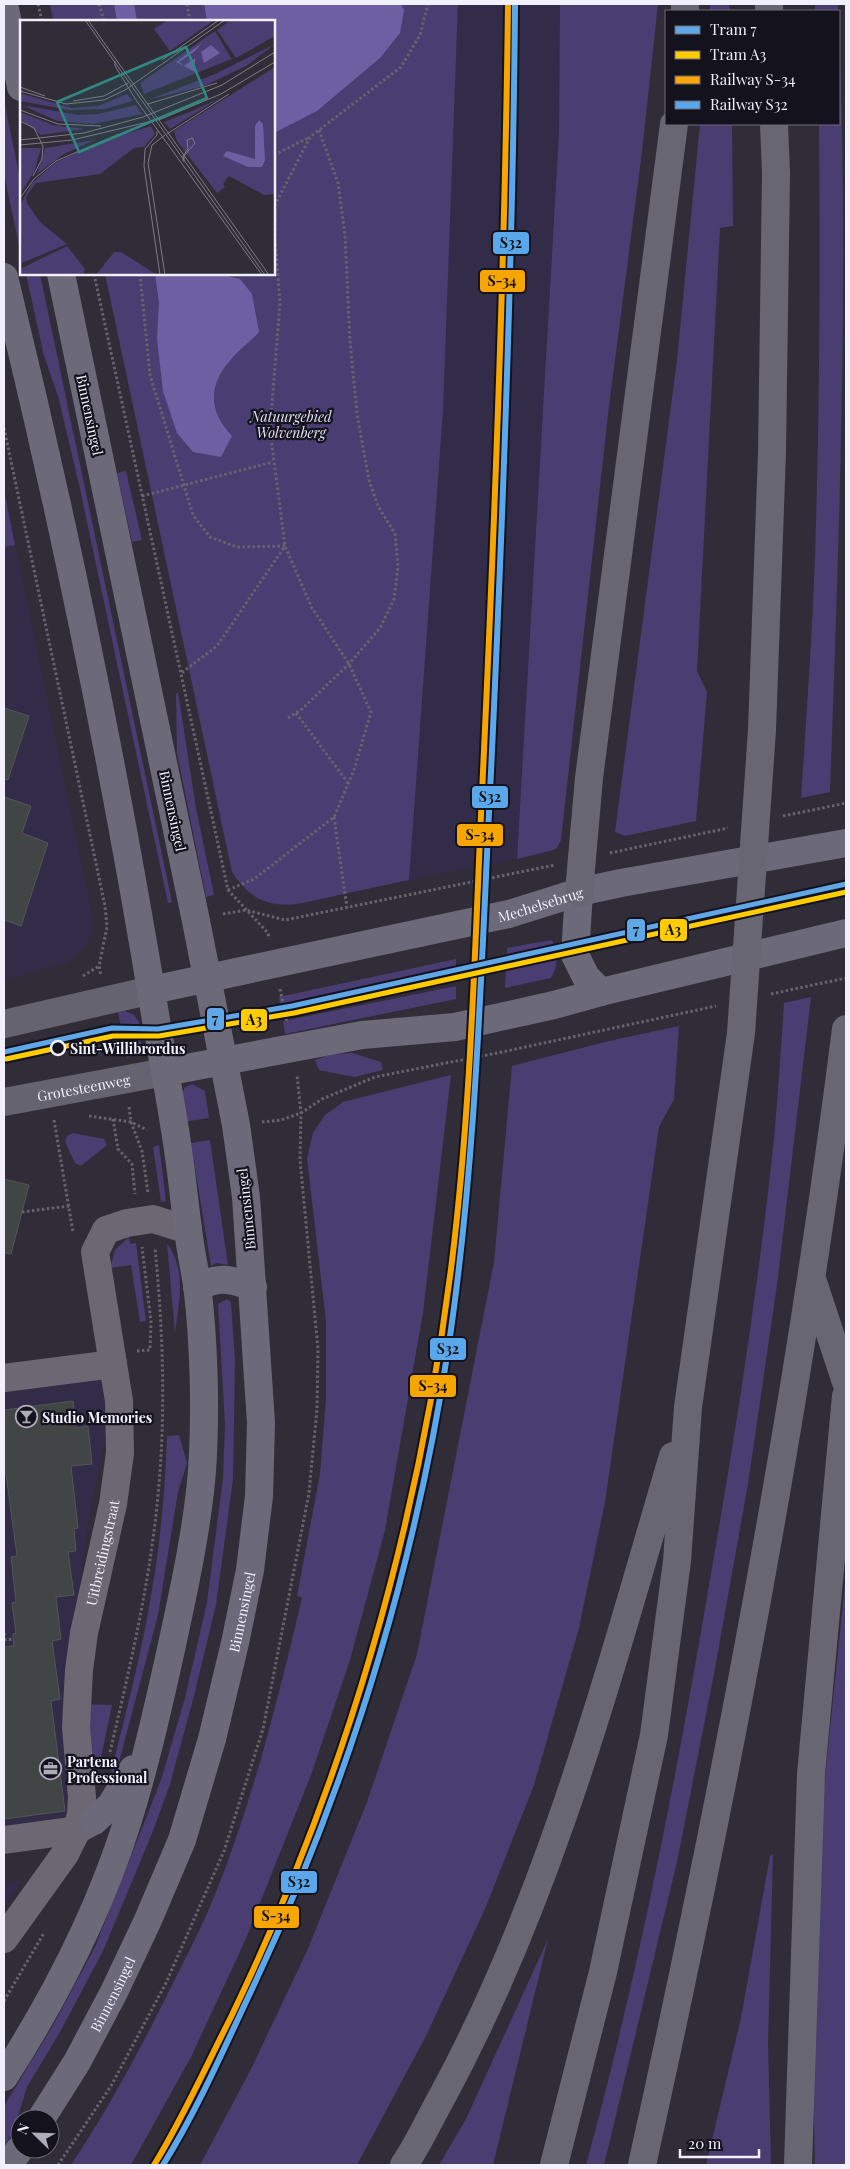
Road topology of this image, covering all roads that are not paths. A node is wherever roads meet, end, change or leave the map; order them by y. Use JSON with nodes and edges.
{"nodes":[{"id":1,"x":4,"y":4,"type":"edge"},
{"id":2,"x":20,"y":82,"type":"edge"},
{"id":3,"x":674,"y":125,"type":"edge"},
{"id":4,"x":774,"y":125,"type":"edge"},
{"id":5,"x":61,"y":275,"type":"edge"},
{"id":6,"x":4,"y":277,"type":"edge"},
{"id":7,"x":846,"y":843,"type":"edge"},
{"id":8,"x":580,"y":892,"type":"junction"},
{"id":9,"x":846,"y":933,"type":"edge"},
{"id":10,"x":206,"y":977,"type":"junction"},
{"id":11,"x":152,"y":990,"type":"junction"},
{"id":12,"x":608,"y":991,"type":"junction"},
{"id":13,"x":4,"y":1024,"type":"edge"},
{"id":14,"x":846,"y":1028,"type":"edge"},
{"id":15,"x":224,"y":1062,"type":"junction"},
{"id":16,"x":165,"y":1072,"type":"junction"},
{"id":17,"x":4,"y":1102,"type":"edge"},
{"id":18,"x":188,"y":1230,"type":"junction"},
{"id":19,"x":812,"y":1278,"type":"junction"},
{"id":20,"x":253,"y":1287,"type":"junction"},
{"id":21,"x":197,"y":1288,"type":"junction"},
{"id":22,"x":113,"y":1364,"type":"junction"},
{"id":23,"x":4,"y":1378,"type":"edge"},
{"id":24,"x":846,"y":1382,"type":"edge"},
{"id":25,"x":846,"y":1396,"type":"edge"},
{"id":26,"x":688,"y":1407,"type":"junction"},
{"id":27,"x":160,"y":1698,"type":"junction"},
{"id":28,"x":86,"y":1826,"type":"junction"},
{"id":29,"x":4,"y":1840,"type":"edge"},
{"id":30,"x":4,"y":1939,"type":"edge"},
{"id":31,"x":4,"y":2077,"type":"edge"},
{"id":32,"x":47,"y":2109,"type":"edge"},
{"id":33,"x":404,"y":2165,"type":"edge"},
{"id":34,"x":554,"y":2165,"type":"edge"},
{"id":35,"x":642,"y":2165,"type":"edge"},
{"id":36,"x":798,"y":2165,"type":"edge"}],
"edges":[{"from":1,"to":2,"type":"main road"},
{"from":3,"to":8,"type":"highway"},
{"from":4,"to":26,"type":"highway"},
{"from":5,"to":10,"type":"main road","name":"Binnensingel"},
{"from":6,"to":11,"type":"main road"},
{"from":7,"to":8,"type":"main road","name":"Mechelsebrug"},
{"from":8,"to":10,"type":"main road","name":"Mechelsebrug"},
{"from":8,"to":12,"type":"main road"},
{"from":9,"to":12,"type":"main road"},
{"from":10,"to":11,"type":"main road","name":"Mechelsebrug"},
{"from":10,"to":15,"type":"main road","name":"Binnensingel"},
{"from":11,"to":13,"type":"main road"},
{"from":11,"to":16,"type":"main road"},
{"from":12,"to":15,"type":"main road"},
{"from":14,"to":19,"type":"highway"},
{"from":15,"to":16,"type":"main road"},
{"from":15,"to":20,"type":"main road","name":"Binnensingel"},
{"from":16,"to":17,"type":"main road","name":"Grotesteenweg"},
{"from":16,"to":18,"type":"main road"},
{"from":18,"to":21,"type":"main road"},
{"from":18,"to":22,"type":"street","name":"Uitbreidingstraat"},
{"from":19,"to":24,"type":"highway"},
{"from":19,"to":35,"type":"highway"},
{"from":20,"to":21,"type":"main road"},
{"from":20,"to":32,"type":"main road","name":"Binnensingel"},
{"from":21,"to":27,"type":"main road"},
{"from":22,"to":23,"type":"street"},
{"from":22,"to":28,"type":"street","name":"Uitbreidingstraat"},
{"from":25,"to":36,"type":"highway"},
{"from":26,"to":33,"type":"highway"},
{"from":26,"to":34,"type":"highway"},
{"from":27,"to":28,"type":"main road"},
{"from":27,"to":31,"type":"main road"},
{"from":28,"to":29,"type":"street"},
{"from":28,"to":30,"type":"street","name":"Uitbreidingstraat"}]}
